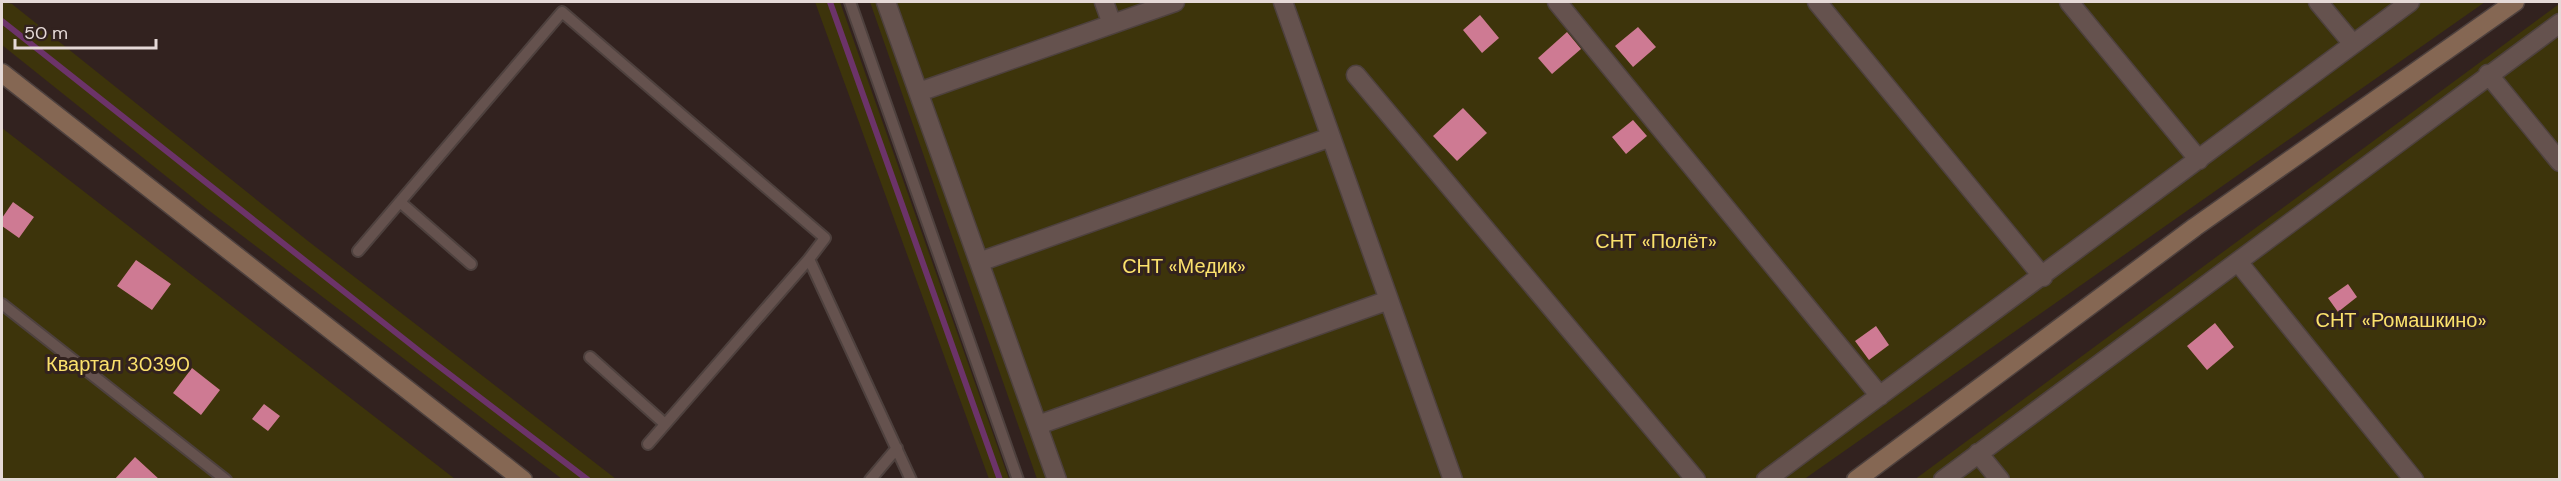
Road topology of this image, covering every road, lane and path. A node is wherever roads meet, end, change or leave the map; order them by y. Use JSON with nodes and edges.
{"nodes":[{"id":1,"x":850,"y":2,"type":"edge"},
{"id":2,"x":886,"y":2,"type":"edge"},
{"id":3,"x":1104,"y":2,"type":"edge"},
{"id":4,"x":1175,"y":2,"type":"edge"},
{"id":5,"x":1283,"y":2,"type":"edge"},
{"id":6,"x":1557,"y":2,"type":"edge"},
{"id":7,"x":1816,"y":2,"type":"edge"},
{"id":8,"x":2069,"y":2,"type":"edge"},
{"id":9,"x":2318,"y":2,"type":"edge"},
{"id":10,"x":2410,"y":2,"type":"edge"},
{"id":11,"x":2515,"y":2,"type":"edge"},
{"id":12,"x":2559,"y":23,"type":"edge"},
{"id":13,"x":1113,"y":24,"type":"junction"},
{"id":14,"x":2353,"y":44,"type":"junction"},
{"id":15,"x":2,"y":73,"type":"edge"},
{"id":16,"x":2488,"y":74,"type":"junction"},
{"id":17,"x":1356,"y":75,"type":"dead end"},
{"id":18,"x":919,"y":92,"type":"junction"},
{"id":19,"x":1331,"y":136,"type":"junction"},
{"id":20,"x":2199,"y":160,"type":"junction"},
{"id":21,"x":2559,"y":162,"type":"edge"},
{"id":22,"x":400,"y":202,"type":"junction"},
{"id":23,"x":358,"y":251,"type":"dead end"},
{"id":24,"x":809,"y":259,"type":"junction"},
{"id":25,"x":979,"y":262,"type":"junction"},
{"id":26,"x":2238,"y":262,"type":"junction"},
{"id":27,"x":471,"y":264,"type":"dead end"},
{"id":28,"x":2043,"y":277,"type":"junction"},
{"id":29,"x":1389,"y":300,"type":"junction"},
{"id":30,"x":2,"y":304,"type":"edge"},
{"id":31,"x":590,"y":357,"type":"dead end"},
{"id":32,"x":1880,"y":396,"type":"junction"},
{"id":33,"x":665,"y":424,"type":"junction"},
{"id":34,"x":1038,"y":425,"type":"junction"},
{"id":35,"x":648,"y":444,"type":"dead end"},
{"id":36,"x":897,"y":448,"type":"junction"},
{"id":37,"x":1978,"y":453,"type":"junction"},
{"id":38,"x":226,"y":480,"type":"edge"},
{"id":39,"x":523,"y":480,"type":"edge"},
{"id":40,"x":870,"y":480,"type":"edge"},
{"id":41,"x":911,"y":480,"type":"edge"},
{"id":42,"x":1018,"y":480,"type":"edge"},
{"id":43,"x":1057,"y":480,"type":"edge"},
{"id":44,"x":1453,"y":480,"type":"edge"},
{"id":45,"x":1696,"y":480,"type":"edge"},
{"id":46,"x":1766,"y":480,"type":"edge"},
{"id":47,"x":1856,"y":480,"type":"edge"},
{"id":48,"x":1943,"y":480,"type":"edge"},
{"id":49,"x":2000,"y":480,"type":"edge"},
{"id":50,"x":2414,"y":480,"type":"edge"}],
"edges":[{"from":1,"to":42,"type":"lane"},
{"from":2,"to":18,"type":"street"},
{"from":3,"to":13,"type":"street"},
{"from":4,"to":13,"type":"street"},
{"from":5,"to":19,"type":"street"},
{"from":6,"to":32,"type":"street"},
{"from":7,"to":28,"type":"street"},
{"from":8,"to":20,"type":"street"},
{"from":9,"to":14,"type":"street"},
{"from":10,"to":14,"type":"street"},
{"from":11,"to":47,"type":"street"},
{"from":12,"to":16,"type":"street"},
{"from":13,"to":18,"type":"street"},
{"from":14,"to":20,"type":"street"},
{"from":15,"to":39,"type":"street"},
{"from":16,"to":21,"type":"street"},
{"from":16,"to":26,"type":"street"},
{"from":17,"to":45,"type":"street"},
{"from":18,"to":25,"type":"street"},
{"from":19,"to":25,"type":"street"},
{"from":19,"to":29,"type":"street"},
{"from":20,"to":28,"type":"street"},
{"from":22,"to":23,"type":"lane"},
{"from":22,"to":24,"type":"lane"},
{"from":22,"to":27,"type":"lane"},
{"from":24,"to":33,"type":"lane"},
{"from":24,"to":36,"type":"lane"},
{"from":25,"to":34,"type":"street"},
{"from":26,"to":37,"type":"street"},
{"from":26,"to":50,"type":"street"},
{"from":28,"to":32,"type":"street"},
{"from":29,"to":34,"type":"street"},
{"from":29,"to":44,"type":"street"},
{"from":30,"to":38,"type":"lane"},
{"from":31,"to":33,"type":"lane"},
{"from":32,"to":46,"type":"street"},
{"from":33,"to":35,"type":"lane"},
{"from":34,"to":43,"type":"street"},
{"from":36,"to":40,"type":"lane"},
{"from":36,"to":41,"type":"lane"},
{"from":37,"to":48,"type":"street"},
{"from":37,"to":49,"type":"street"}]}
